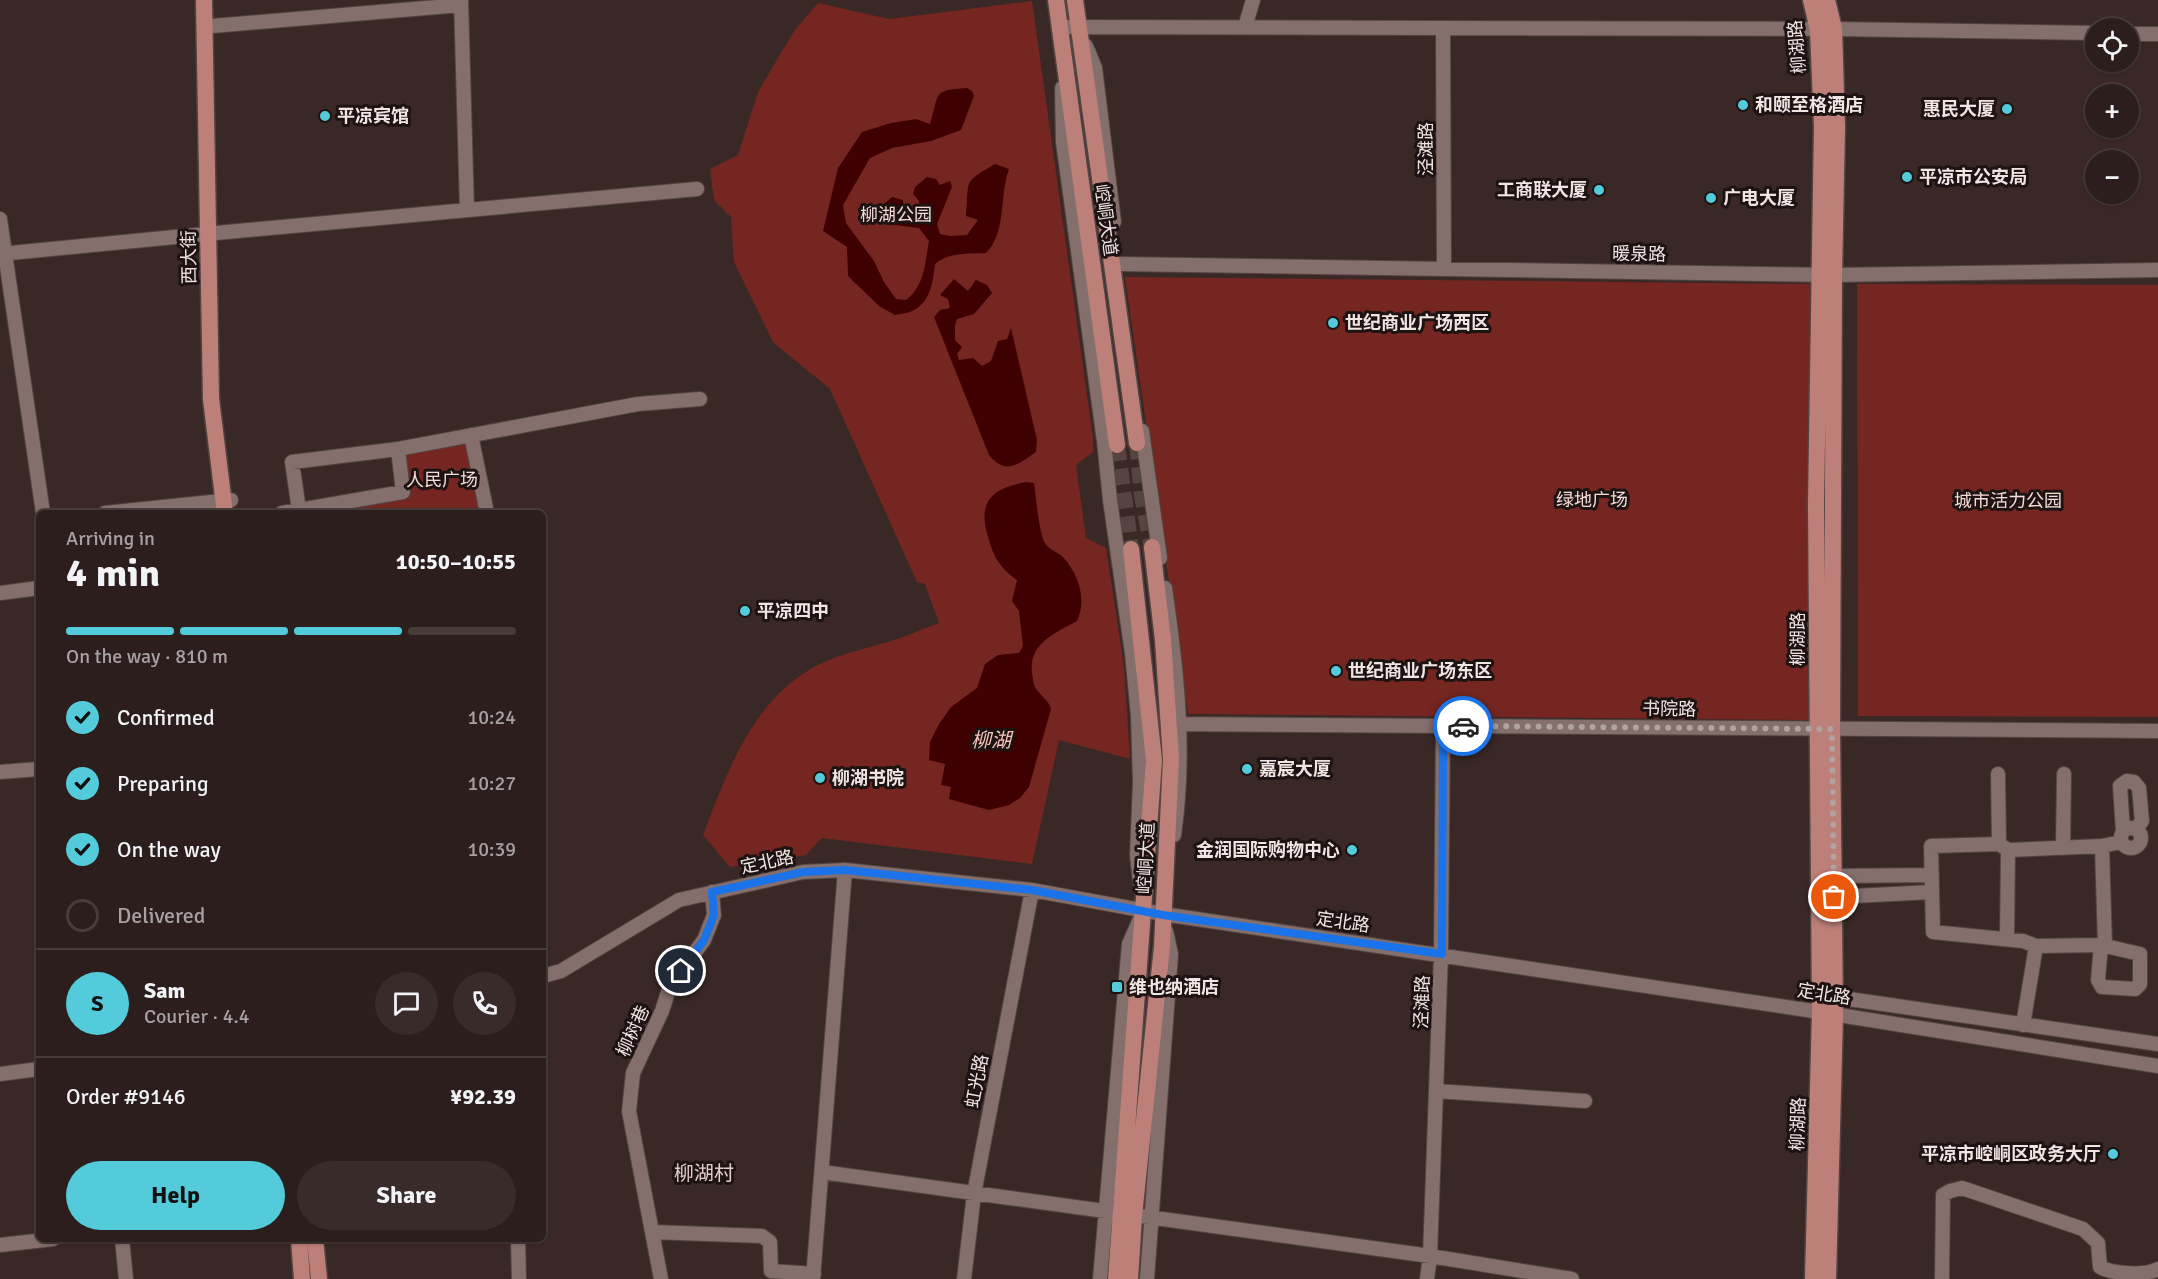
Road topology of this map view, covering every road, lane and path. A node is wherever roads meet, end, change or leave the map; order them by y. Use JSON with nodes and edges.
{"nodes":[{"id":1,"x":204,"y":0,"type":"edge"},
{"id":2,"x":212,"y":0,"type":"edge"},
{"id":3,"x":1056,"y":0,"type":"edge"},
{"id":4,"x":1075,"y":0,"type":"edge"},
{"id":5,"x":1253,"y":0,"type":"edge"},
{"id":6,"x":1811,"y":0,"type":"edge"},
{"id":7,"x":1827,"y":0,"type":"edge"},
{"id":8,"x":461,"y":3,"type":"edge"},
{"id":9,"x":212,"y":26,"type":"junction"},
{"id":10,"x":1059,"y":27,"type":"junction"},
{"id":11,"x":1079,"y":27,"type":"junction"},
{"id":12,"x":1245,"y":27,"type":"junction"},
{"id":13,"x":1443,"y":28,"type":"junction"},
{"id":14,"x":1826,"y":29,"type":"junction"},
{"id":15,"x":2085,"y":33,"type":"edge"},
{"id":16,"x":2139,"y":34,"type":"edge"},
{"id":17,"x":2158,"y":34,"type":"edge"},
{"id":18,"x":697,"y":189,"type":"dead end"},
{"id":19,"x":467,"y":209,"type":"junction"},
{"id":20,"x":0,"y":219,"type":"edge"},
{"id":21,"x":212,"y":233,"type":"junction"},
{"id":22,"x":2,"y":254,"type":"edge"},
{"id":23,"x":1119,"y":264,"type":"junction"},
{"id":24,"x":1444,"y":269,"type":"junction"},
{"id":25,"x":2158,"y":270,"type":"edge"},
{"id":26,"x":1826,"y":275,"type":"junction"},
{"id":27,"x":700,"y":399,"type":"dead end"},
{"id":28,"x":471,"y":435,"type":"junction"},
{"id":29,"x":1137,"y":443,"type":"tunnel mouth"},
{"id":30,"x":1117,"y":445,"type":"tunnel mouth"},
{"id":31,"x":398,"y":449,"type":"junction"},
{"id":32,"x":228,"y":507,"type":"edge"},
{"id":33,"x":43,"y":510,"type":"edge"},
{"id":34,"x":166,"y":510,"type":"edge"},
{"id":35,"x":299,"y":510,"type":"joint"},
{"id":36,"x":486,"y":510,"type":"edge"},
{"id":37,"x":1152,"y":547,"type":"tunnel mouth"},
{"id":38,"x":1131,"y":549,"type":"tunnel mouth"},
{"id":39,"x":36,"y":588,"type":"edge"},
{"id":40,"x":0,"y":593,"type":"edge"},
{"id":41,"x":1180,"y":724,"type":"junction"},
{"id":42,"x":1443,"y":725,"type":"junction"},
{"id":43,"x":1824,"y":729,"type":"junction"},
{"id":44,"x":2158,"y":731,"type":"edge"},
{"id":45,"x":36,"y":769,"type":"edge"},
{"id":46,"x":0,"y":772,"type":"edge"},
{"id":47,"x":1998,"y":774,"type":"dead end"},
{"id":48,"x":2064,"y":774,"type":"dead end"},
{"id":49,"x":2127,"y":834,"type":"dead end"},
{"id":50,"x":2102,"y":846,"type":"junction"},
{"id":51,"x":2003,"y":847,"type":"junction"},
{"id":52,"x":2063,"y":848,"type":"junction"},
{"id":53,"x":845,"y":870,"type":"junction"},
{"id":54,"x":1932,"y":875,"type":"junction"},
{"id":55,"x":1833,"y":876,"type":"junction"},
{"id":56,"x":1032,"y":890,"type":"junction"},
{"id":57,"x":712,"y":892,"type":"junction"},
{"id":58,"x":1932,"y":892,"type":"junction"},
{"id":59,"x":1834,"y":897,"type":"junction"},
{"id":60,"x":1143,"y":911,"type":"junction"},
{"id":61,"x":1163,"y":915,"type":"junction"},
{"id":62,"x":2007,"y":939,"type":"junction"},
{"id":63,"x":2036,"y":946,"type":"junction"},
{"id":64,"x":1442,"y":954,"type":"junction"},
{"id":65,"x":546,"y":975,"type":"edge"},
{"id":66,"x":1830,"y":1008,"type":"junction"},
{"id":67,"x":2023,"y":1025,"type":"junction"},
{"id":68,"x":2158,"y":1044,"type":"edge"},
{"id":69,"x":2158,"y":1066,"type":"edge"},
{"id":70,"x":36,"y":1070,"type":"edge"},
{"id":71,"x":0,"y":1074,"type":"edge"},
{"id":72,"x":1436,"y":1091,"type":"junction"},
{"id":73,"x":1585,"y":1101,"type":"dead end"},
{"id":74,"x":822,"y":1173,"type":"junction"},
{"id":75,"x":974,"y":1194,"type":"junction"},
{"id":76,"x":1120,"y":1214,"type":"junction"},
{"id":77,"x":1152,"y":1218,"type":"junction"},
{"id":78,"x":652,"y":1232,"type":"junction"},
{"id":79,"x":36,"y":1241,"type":"edge"},
{"id":80,"x":122,"y":1242,"type":"edge"},
{"id":81,"x":299,"y":1242,"type":"edge"},
{"id":82,"x":315,"y":1242,"type":"edge"},
{"id":83,"x":518,"y":1242,"type":"edge"},
{"id":84,"x":0,"y":1245,"type":"edge"},
{"id":85,"x":1430,"y":1256,"type":"junction"},
{"id":86,"x":2158,"y":1269,"type":"edge"},
{"id":87,"x":813,"y":1276,"type":"edge"},
{"id":88,"x":126,"y":1279,"type":"edge"},
{"id":89,"x":302,"y":1279,"type":"edge"},
{"id":90,"x":319,"y":1279,"type":"edge"},
{"id":91,"x":519,"y":1279,"type":"edge"},
{"id":92,"x":661,"y":1279,"type":"edge"},
{"id":93,"x":964,"y":1279,"type":"edge"},
{"id":94,"x":1100,"y":1279,"type":"edge"},
{"id":95,"x":1116,"y":1279,"type":"edge"},
{"id":96,"x":1130,"y":1279,"type":"edge"},
{"id":97,"x":1147,"y":1279,"type":"edge"},
{"id":98,"x":1427,"y":1279,"type":"edge"},
{"id":99,"x":1572,"y":1279,"type":"edge"},
{"id":100,"x":1813,"y":1279,"type":"edge"},
{"id":101,"x":1828,"y":1279,"type":"edge"},
{"id":102,"x":1942,"y":1279,"type":"edge"}],
"edges":[{"from":1,"to":21,"type":"main road","name":"西大街"},
{"from":2,"to":9,"type":"main road","name":"西大街"},
{"from":3,"to":10,"type":"main road","name":"崆峒大道"},
{"from":4,"to":11,"type":"main road","name":"崆峒大道"},
{"from":5,"to":12,"type":"street"},
{"from":6,"to":14,"type":"main road","name":"柳湖路"},
{"from":7,"to":14,"type":"main road","name":"柳湖路"},
{"from":8,"to":9,"type":"street"},
{"from":8,"to":19,"type":"street"},
{"from":9,"to":21,"type":"main road","name":"西大街"},
{"from":10,"to":11,"type":"street"},
{"from":10,"to":30,"type":"main road","name":"崆峒大道"},
{"from":10,"to":60,"type":"street"},
{"from":11,"to":12,"type":"street"},
{"from":11,"to":23,"type":"street"},
{"from":11,"to":29,"type":"main road","name":"崆峒大道"},
{"from":12,"to":13,"type":"street"},
{"from":13,"to":14,"type":"street"},
{"from":13,"to":24,"type":"street","name":"泾滩路"},
{"from":14,"to":15,"type":"street"},
{"from":14,"to":26,"type":"main road","name":"柳湖路"},
{"from":16,"to":17,"type":"street"},
{"from":18,"to":19,"type":"street"},
{"from":19,"to":21,"type":"street"},
{"from":20,"to":22,"type":"street"},
{"from":21,"to":22,"type":"street"},
{"from":21,"to":32,"type":"main road","name":"西大街"},
{"from":22,"to":33,"type":"street"},
{"from":23,"to":24,"type":"street","name":"暖泉路"},
{"from":23,"to":41,"type":"street"},
{"from":24,"to":26,"type":"street","name":"暖泉路"},
{"from":25,"to":26,"type":"street","name":"暖泉路"},
{"from":26,"to":43,"type":"main road","name":"柳湖路"},
{"from":27,"to":28,"type":"street"},
{"from":28,"to":31,"type":"street"},
{"from":28,"to":36,"type":"street"},
{"from":31,"to":35,"type":"street"},
{"from":31,"to":35,"type":"street"},
{"from":32,"to":34,"type":"street"},
{"from":37,"to":61,"type":"main road","name":"崆峒大道"},
{"from":38,"to":60,"type":"main road","name":"崆峒大道"},
{"from":39,"to":40,"type":"street"},
{"from":41,"to":42,"type":"street","name":"书院路"},
{"from":41,"to":61,"type":"street"},
{"from":42,"to":43,"type":"street","name":"书院路"},
{"from":42,"to":64,"type":"street","name":"泾滩路"},
{"from":43,"to":44,"type":"street","name":"书院路"},
{"from":43,"to":55,"type":"main road","name":"柳湖路"},
{"from":43,"to":66,"type":"main road","name":"柳湖路"},
{"from":45,"to":46,"type":"street"},
{"from":47,"to":51,"type":"street"},
{"from":48,"to":52,"type":"street"},
{"from":49,"to":50,"type":"street"},
{"from":50,"to":52,"type":"street"},
{"from":50,"to":63,"type":"street"},
{"from":51,"to":52,"type":"street"},
{"from":51,"to":54,"type":"street"},
{"from":51,"to":62,"type":"street"},
{"from":53,"to":56,"type":"street","name":"定北路"},
{"from":53,"to":57,"type":"street","name":"定北路"},
{"from":53,"to":74,"type":"street"},
{"from":54,"to":55,"type":"street"},
{"from":54,"to":58,"type":"street"},
{"from":55,"to":59,"type":"main road","name":"柳湖路"},
{"from":56,"to":60,"type":"street","name":"定北路"},
{"from":56,"to":75,"type":"street","name":"虹光路"},
{"from":57,"to":65,"type":"street","name":"定北路"},
{"from":57,"to":78,"type":"street","name":"柳树巷"},
{"from":58,"to":59,"type":"street"},
{"from":58,"to":62,"type":"street"},
{"from":59,"to":66,"type":"main road","name":"柳湖路"},
{"from":60,"to":61,"type":"street","name":"定北路"},
{"from":60,"to":76,"type":"main road","name":"崆峒大道"},
{"from":61,"to":64,"type":"street","name":"定北路"},
{"from":61,"to":76,"type":"main road","name":"崆峒大道"},
{"from":61,"to":77,"type":"street"},
{"from":62,"to":63,"type":"street"},
{"from":63,"to":67,"type":"street"},
{"from":64,"to":66,"type":"street","name":"定北路"},
{"from":64,"to":72,"type":"street","name":"泾滩路"},
{"from":66,"to":67,"type":"street"},
{"from":66,"to":69,"type":"street","name":"定北路"},
{"from":66,"to":100,"type":"main road","name":"柳湖路"},
{"from":66,"to":101,"type":"main road","name":"柳湖路"},
{"from":67,"to":68,"type":"street"},
{"from":70,"to":71,"type":"street"},
{"from":72,"to":73,"type":"street"},
{"from":72,"to":85,"type":"street","name":"泾滩路"},
{"from":74,"to":75,"type":"street"},
{"from":74,"to":87,"type":"street"},
{"from":75,"to":76,"type":"street"},
{"from":75,"to":93,"type":"street","name":"虹光路"},
{"from":76,"to":77,"type":"street"},
{"from":76,"to":94,"type":"street"},
{"from":76,"to":95,"type":"main road","name":"崆峒大道"},
{"from":76,"to":96,"type":"main road","name":"崆峒大道"},
{"from":77,"to":85,"type":"street"},
{"from":77,"to":97,"type":"street"},
{"from":78,"to":87,"type":"street"},
{"from":78,"to":92,"type":"street","name":"柳树巷"},
{"from":79,"to":84,"type":"street"},
{"from":80,"to":88,"type":"street"},
{"from":81,"to":89,"type":"main road"},
{"from":82,"to":90,"type":"main road"},
{"from":83,"to":91,"type":"street"},
{"from":85,"to":98,"type":"street","name":"泾滩路"},
{"from":85,"to":99,"type":"street"},
{"from":86,"to":102,"type":"street"}]}
